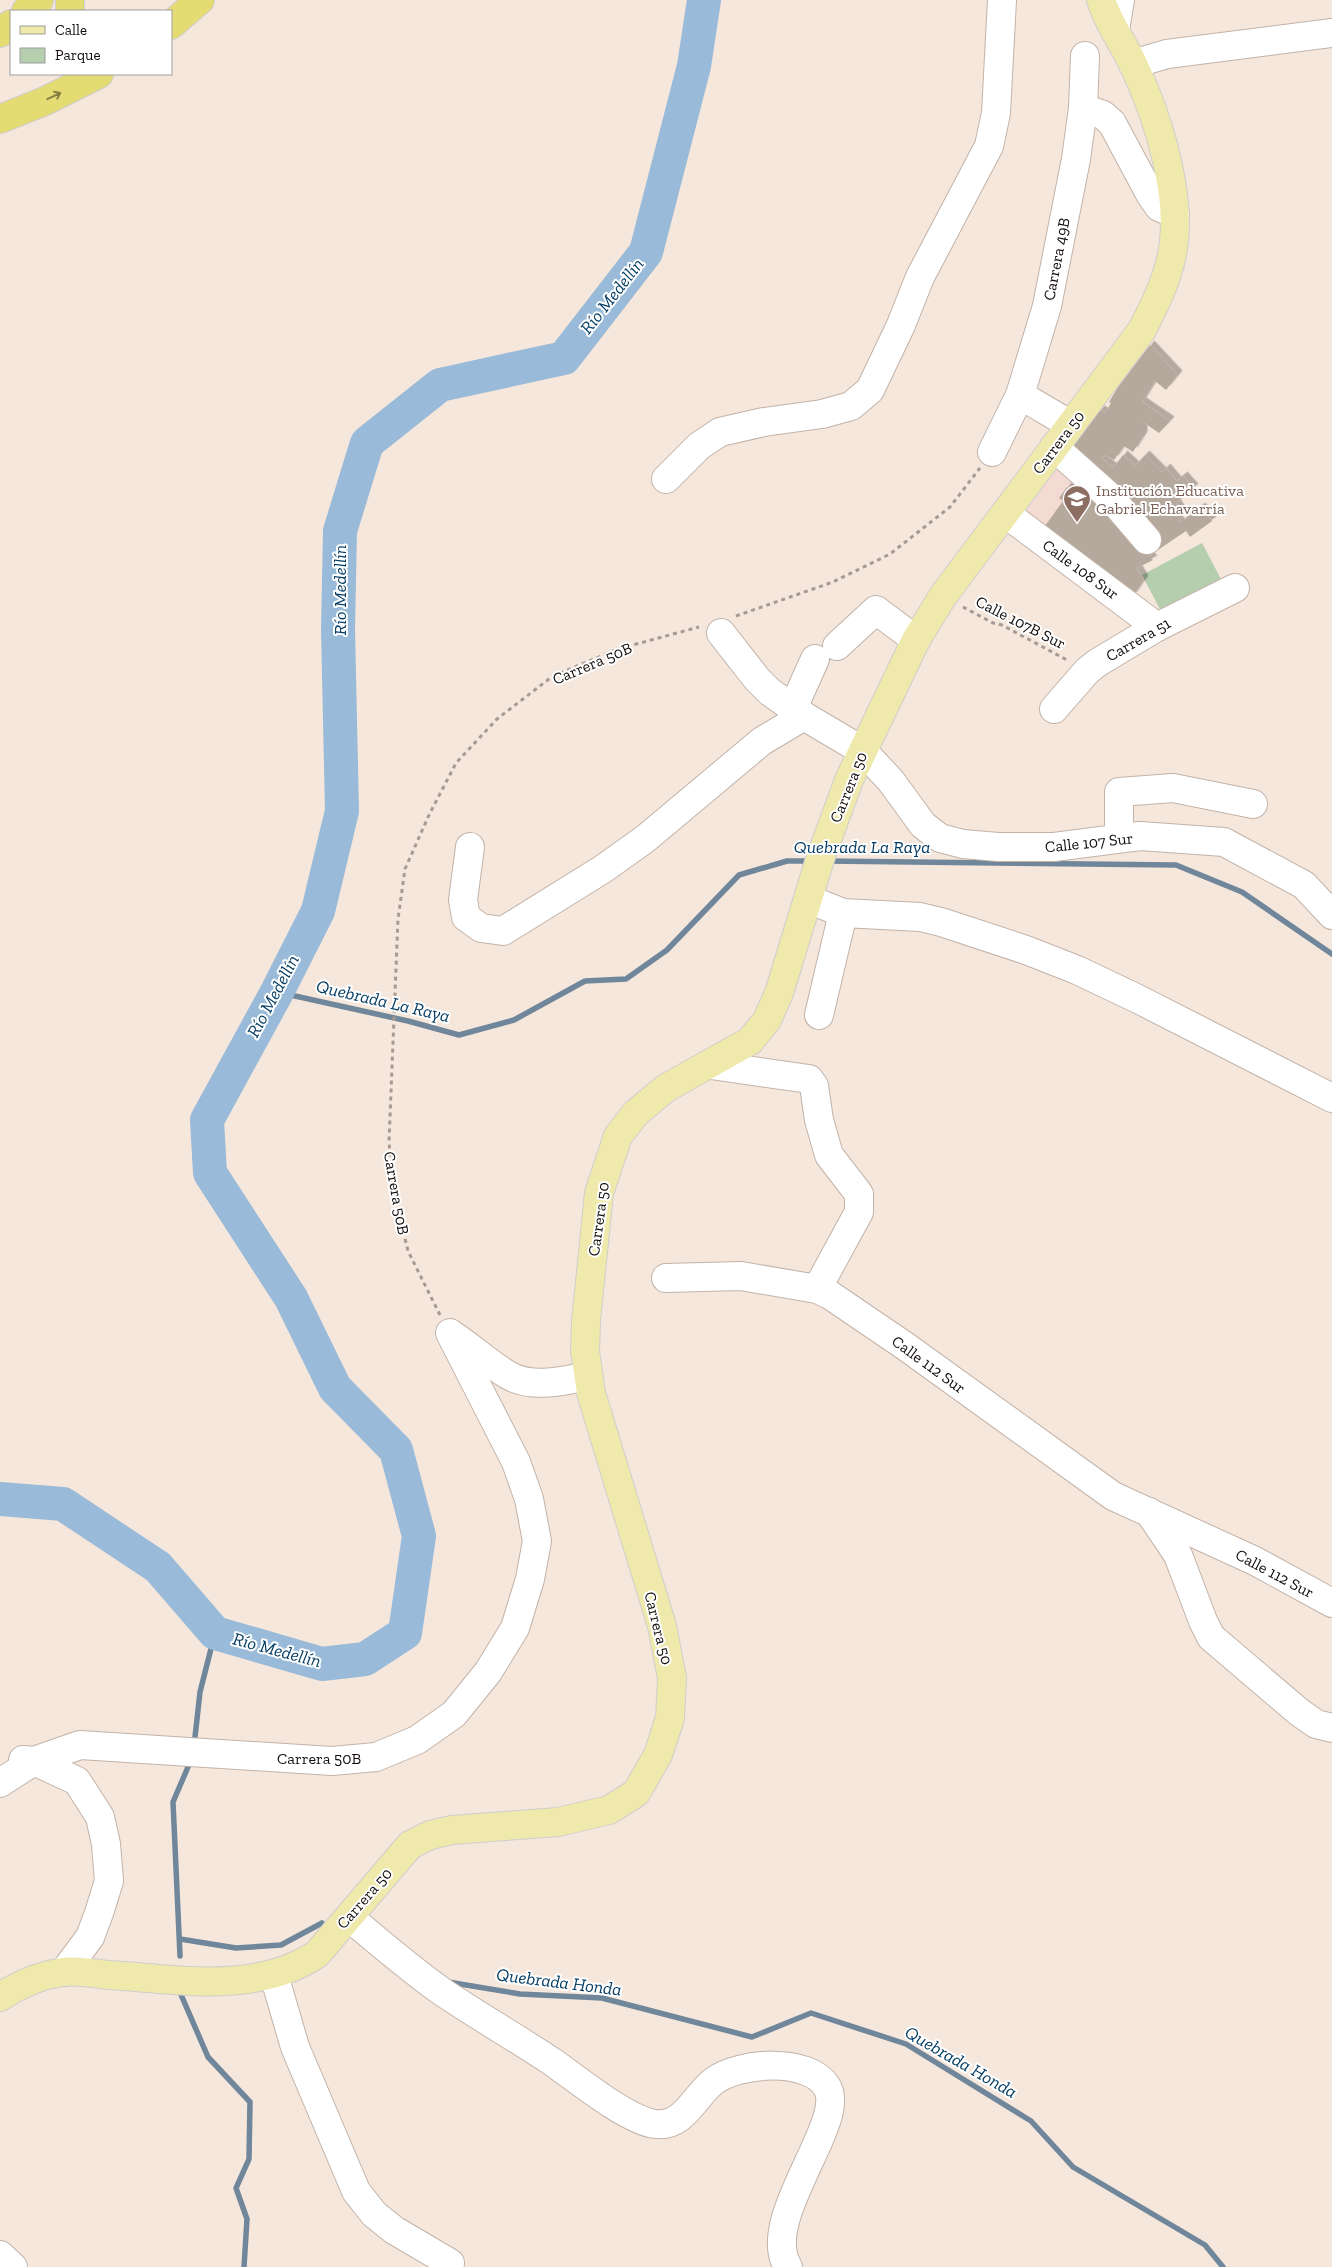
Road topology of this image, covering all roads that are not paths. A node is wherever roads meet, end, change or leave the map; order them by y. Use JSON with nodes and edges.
{"nodes":[{"id":1,"x":39,"y":0,"type":"edge"},
{"id":2,"x":200,"y":0,"type":"edge"},
{"id":3,"x":1002,"y":0,"type":"edge"},
{"id":4,"x":27,"y":10,"type":"edge"},
{"id":5,"x":1110,"y":10,"type":"edge"},
{"id":6,"x":172,"y":24,"type":"edge"},
{"id":7,"x":10,"y":25,"type":"edge"},
{"id":8,"x":0,"y":33,"type":"edge"},
{"id":9,"x":1332,"y":33,"type":"edge"},
{"id":10,"x":1085,"y":56,"type":"dead end"},
{"id":11,"x":1133,"y":64,"type":"junction"},
{"id":12,"x":97,"y":75,"type":"edge"},
{"id":13,"x":1083,"y":108,"type":"junction"},
{"id":14,"x":5,"y":117,"type":"edge"},
{"id":15,"x":1175,"y":214,"type":"junction"},
{"id":16,"x":1020,"y":395,"type":"junction"},
{"id":17,"x":1071,"y":425,"type":"junction"},
{"id":18,"x":1054,"y":447,"type":"junction"},
{"id":19,"x":992,"y":452,"type":"road end"},
{"id":20,"x":666,"y":479,"type":"dead end"},
{"id":21,"x":1005,"y":513,"type":"junction"},
{"id":22,"x":1147,"y":540,"type":"dead end"},
{"id":23,"x":1236,"y":588,"type":"dead end"},
{"id":24,"x":717,"y":626,"type":"road end"},
{"id":25,"x":1158,"y":627,"type":"junction"},
{"id":26,"x":916,"y":640,"type":"junction"},
{"id":27,"x":1054,"y":709,"type":"dead end"},
{"id":28,"x":798,"y":712,"type":"junction"},
{"id":29,"x":863,"y":751,"type":"junction"},
{"id":30,"x":1253,"y":804,"type":"dead end"},
{"id":31,"x":1119,"y":838,"type":"junction"},
{"id":32,"x":470,"y":847,"type":"dead end"},
{"id":33,"x":808,"y":899,"type":"junction"},
{"id":34,"x":843,"y":913,"type":"junction"},
{"id":35,"x":1332,"y":915,"type":"edge"},
{"id":36,"x":819,"y":1015,"type":"dead end"},
{"id":37,"x":711,"y":1065,"type":"junction"},
{"id":38,"x":1332,"y":1098,"type":"edge"},
{"id":39,"x":666,"y":1278,"type":"dead end"},
{"id":40,"x":817,"y":1289,"type":"junction"},
{"id":41,"x":588,"y":1376,"type":"junction"},
{"id":42,"x":1149,"y":1512,"type":"junction"},
{"id":43,"x":1332,"y":1603,"type":"edge"},
{"id":44,"x":1332,"y":1728,"type":"edge"},
{"id":45,"x":0,"y":1760,"type":"edge"},
{"id":46,"x":34,"y":1761,"type":"junction"},
{"id":47,"x":0,"y":1783,"type":"edge"},
{"id":48,"x":349,"y":1917,"type":"junction"},
{"id":49,"x":64,"y":1972,"type":"junction"},
{"id":50,"x":274,"y":1975,"type":"junction"},
{"id":51,"x":0,"y":1997,"type":"edge"},
{"id":52,"x":0,"y":2255,"type":"edge"},
{"id":53,"x":450,"y":2263,"type":"dead end"},
{"id":54,"x":12,"y":2267,"type":"edge"},
{"id":55,"x":788,"y":2267,"type":"edge"}],
"edges":[{"from":1,"to":4,"type":"highway"},
{"from":2,"to":6,"type":"highway"},
{"from":3,"to":20,"type":"street"},
{"from":5,"to":11,"type":"main road","name":"Carrera 50"},
{"from":7,"to":8,"type":"highway"},
{"from":9,"to":11,"type":"street"},
{"from":10,"to":13,"type":"street","name":"Carrera 49B"},
{"from":11,"to":15,"type":"main road","name":"Carrera 50"},
{"from":14,"to":12,"type":"highway","one_way":true},
{"from":13,"to":15,"type":"street"},
{"from":13,"to":16,"type":"street","name":"Carrera 49B"},
{"from":15,"to":17,"type":"main road","name":"Carrera 50"},
{"from":16,"to":17,"type":"street"},
{"from":16,"to":19,"type":"street","name":"Carrera 49B"},
{"from":17,"to":18,"type":"main road","name":"Carrera 50"},
{"from":18,"to":21,"type":"main road","name":"Carrera 50"},
{"from":18,"to":22,"type":"street"},
{"from":21,"to":25,"type":"street","name":"Calle 108 Sur"},
{"from":21,"to":26,"type":"main road","name":"Carrera 50"},
{"from":23,"to":25,"type":"street","name":"Carrera 51"},
{"from":24,"to":28,"type":"street","name":"Calle 107 Sur"},
{"from":25,"to":27,"type":"street","name":"Carrera 51"},
{"from":26,"to":28,"type":"street"},
{"from":26,"to":29,"type":"main road","name":"Carrera 50"},
{"from":28,"to":29,"type":"street","name":"Calle 107 Sur"},
{"from":28,"to":32,"type":"street"},
{"from":29,"to":31,"type":"street","name":"Calle 107 Sur"},
{"from":29,"to":33,"type":"main road","name":"Carrera 50"},
{"from":30,"to":31,"type":"street"},
{"from":31,"to":35,"type":"street","name":"Calle 107 Sur"},
{"from":33,"to":34,"type":"street"},
{"from":33,"to":37,"type":"main road","name":"Carrera 50"},
{"from":34,"to":36,"type":"street"},
{"from":34,"to":38,"type":"street"},
{"from":37,"to":40,"type":"street"},
{"from":37,"to":41,"type":"main road","name":"Carrera 50"},
{"from":39,"to":40,"type":"street","name":"Calle 112 Sur"},
{"from":40,"to":42,"type":"street","name":"Calle 112 Sur"},
{"from":41,"to":46,"type":"street","name":"Carrera 50B"},
{"from":41,"to":48,"type":"main road","name":"Carrera 50"},
{"from":42,"to":43,"type":"street","name":"Calle 112 Sur"},
{"from":42,"to":44,"type":"street"},
{"from":45,"to":46,"type":"street"},
{"from":46,"to":47,"type":"street","name":"Carrera 50B"},
{"from":46,"to":49,"type":"street"},
{"from":48,"to":50,"type":"main road","name":"Carrera 50"},
{"from":48,"to":55,"type":"street"},
{"from":49,"to":50,"type":"main road","name":"Carrera 50"},
{"from":49,"to":51,"type":"main road","name":"Carrera 50"},
{"from":50,"to":53,"type":"street"},
{"from":52,"to":54,"type":"street"}]}
